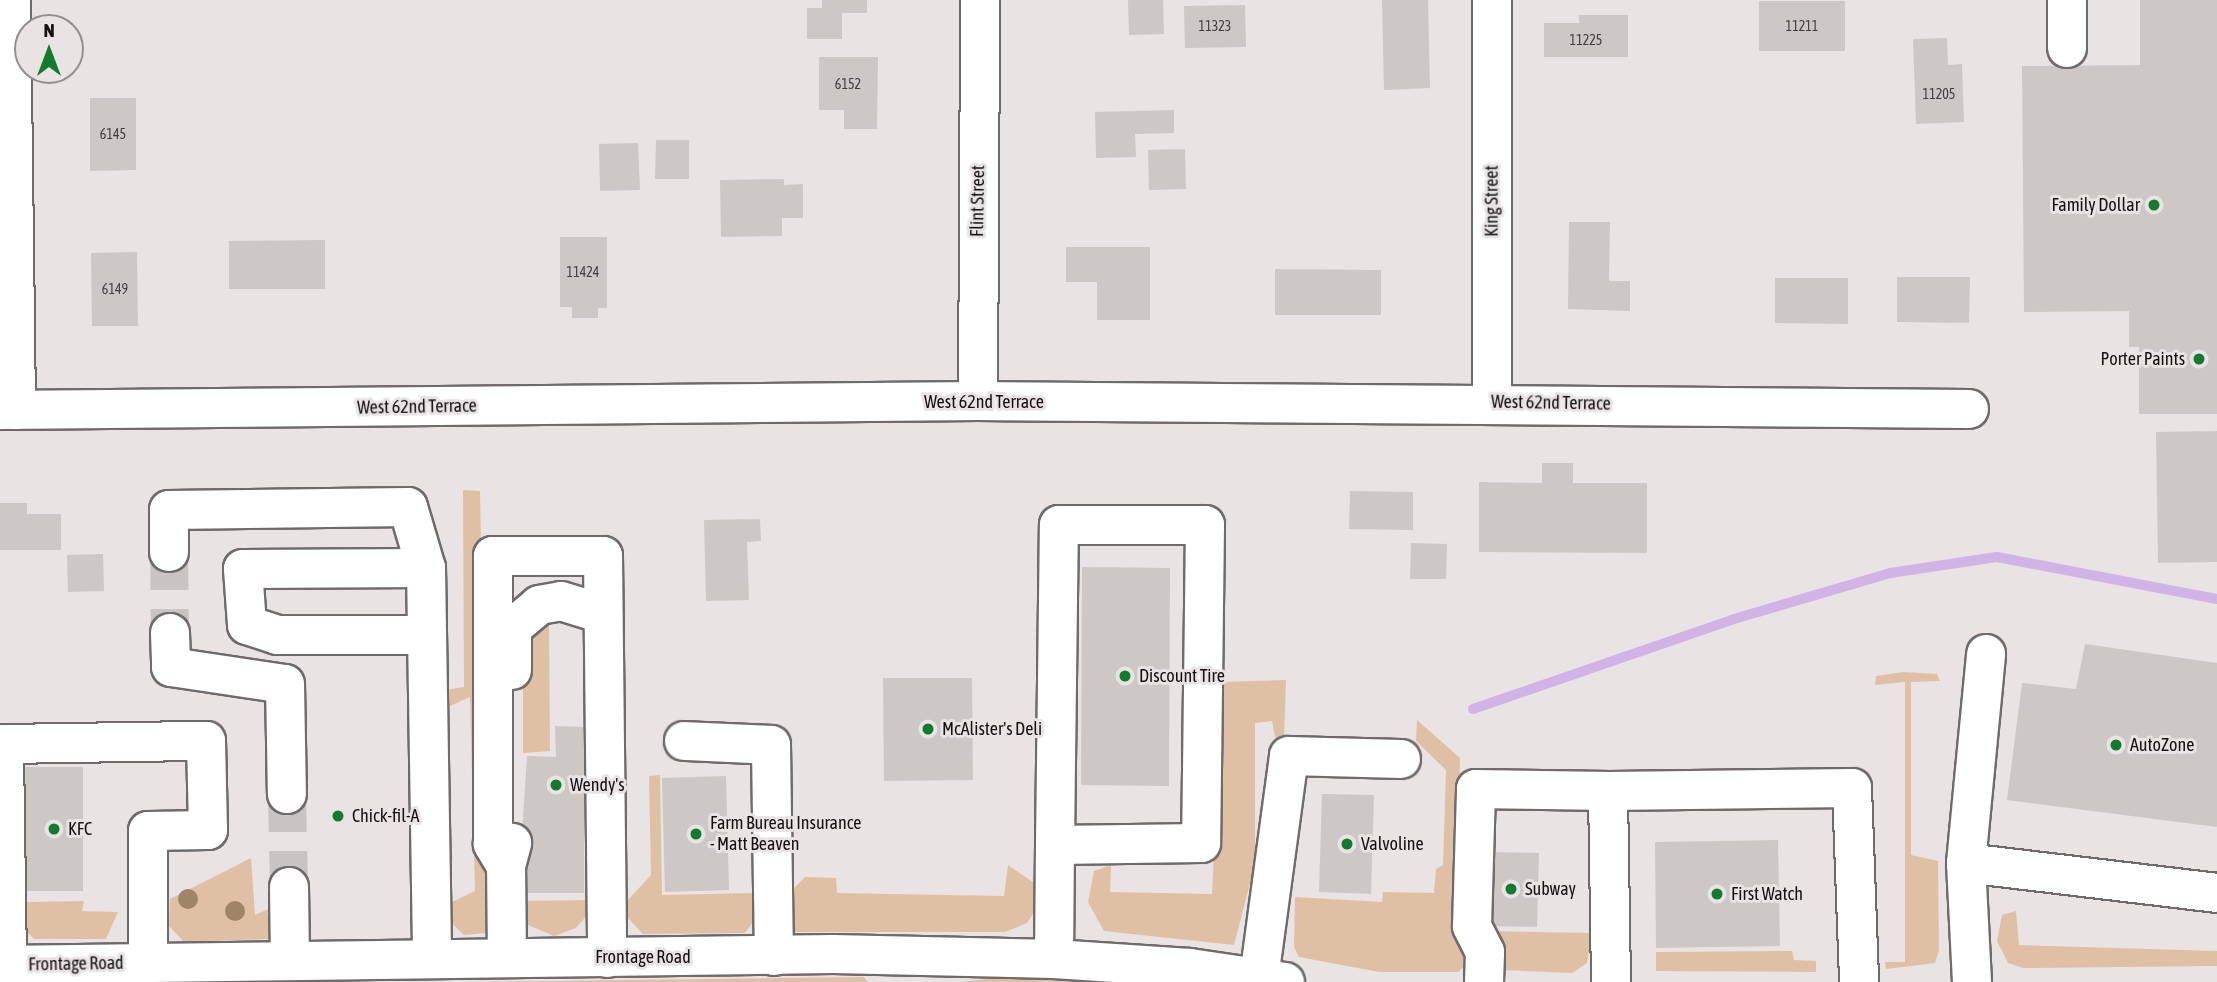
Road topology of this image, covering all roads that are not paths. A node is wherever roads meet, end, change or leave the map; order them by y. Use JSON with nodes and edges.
{"nodes":[{"id":1,"x":11,"y":0,"type":"edge"},
{"id":2,"x":981,"y":0,"type":"edge"},
{"id":3,"x":1492,"y":0,"type":"edge"},
{"id":4,"x":2067,"y":0,"type":"edge"},
{"id":5,"x":2067,"y":48,"type":"dead end"},
{"id":6,"x":978,"y":401,"type":"junction"},
{"id":7,"x":1492,"y":402,"type":"junction"},
{"id":8,"x":1969,"y":409,"type":"dead end"},
{"id":9,"x":8,"y":410,"type":"edge"},
{"id":10,"x":169,"y":552,"type":"tunnel mouth"},
{"id":11,"x":426,"y":568,"type":"junction"},
{"id":12,"x":603,"y":614,"type":"junction"},
{"id":13,"x":170,"y":633,"type":"tunnel mouth"},
{"id":14,"x":427,"y":635,"type":"junction"},
{"id":15,"x":1986,"y":654,"type":"dead end"},
{"id":16,"x":684,"y":741,"type":"dead end"},
{"id":17,"x":1401,"y":759,"type":"dead end"},
{"id":18,"x":1608,"y":791,"type":"junction"},
{"id":19,"x":287,"y":794,"type":"tunnel mouth"},
{"id":20,"x":1055,"y":845,"type":"junction"},
{"id":21,"x":1966,"y":863,"type":"junction"},
{"id":22,"x":506,"y":866,"type":"junction"},
{"id":23,"x":289,"y":887,"type":"tunnel mouth"},
{"id":24,"x":2217,"y":893,"type":"edge"},
{"id":25,"x":774,"y":956,"type":"junction"},
{"id":26,"x":507,"y":958,"type":"junction"},
{"id":27,"x":607,"y":958,"type":"junction"},
{"id":28,"x":432,"y":959,"type":"junction"},
{"id":29,"x":1054,"y":959,"type":"junction"},
{"id":30,"x":290,"y":961,"type":"junction"},
{"id":31,"x":148,"y":963,"type":"junction"},
{"id":32,"x":3,"y":965,"type":"edge"},
{"id":33,"x":911,"y":970,"type":"edge"},
{"id":34,"x":1272,"y":980,"type":"edge"},
{"id":35,"x":1484,"y":982,"type":"edge"},
{"id":36,"x":1611,"y":982,"type":"edge"},
{"id":37,"x":1859,"y":982,"type":"edge"},
{"id":38,"x":1972,"y":982,"type":"edge"}],
"edges":[{"from":1,"to":9,"type":"street"},
{"from":2,"to":6,"type":"street","name":"Flint Street"},
{"from":3,"to":7,"type":"street","name":"King Street"},
{"from":4,"to":5,"type":"street"},
{"from":6,"to":7,"type":"street","name":"West 62nd Terrace"},
{"from":6,"to":9,"type":"street","name":"West 62nd Terrace"},
{"from":7,"to":8,"type":"street","name":"West 62nd Terrace"},
{"from":10,"to":11,"type":"street"},
{"from":11,"to":14,"type":"street"},
{"from":11,"to":14,"type":"street"},
{"from":12,"to":22,"type":"street"},
{"from":12,"to":22,"type":"street"},
{"from":12,"to":27,"type":"street"},
{"from":13,"to":19,"type":"street"},
{"from":14,"to":28,"type":"street"},
{"from":15,"to":21,"type":"street"},
{"from":16,"to":25,"type":"street"},
{"from":17,"to":34,"type":"street"},
{"from":18,"to":35,"type":"street"},
{"from":18,"to":36,"type":"street"},
{"from":18,"to":37,"type":"street"},
{"from":20,"to":20,"type":"street"},
{"from":20,"to":29,"type":"street"},
{"from":21,"to":24,"type":"street"},
{"from":21,"to":38,"type":"street"},
{"from":22,"to":26,"type":"street"},
{"from":23,"to":30,"type":"street"},
{"from":25,"to":27,"type":"street","name":"Frontage Road"},
{"from":25,"to":33,"type":"street","name":"Frontage Road"},
{"from":26,"to":27,"type":"street","name":"Frontage Road"},
{"from":26,"to":28,"type":"street","name":"Frontage Road"},
{"from":28,"to":30,"type":"street","name":"Frontage Road"},
{"from":29,"to":33,"type":"street","name":"Frontage Road"},
{"from":29,"to":34,"type":"street","name":"Frontage Road"},
{"from":30,"to":31,"type":"street","name":"Frontage Road"},
{"from":31,"to":32,"type":"street","name":"Frontage Road"},
{"from":31,"to":32,"type":"street"}]}
